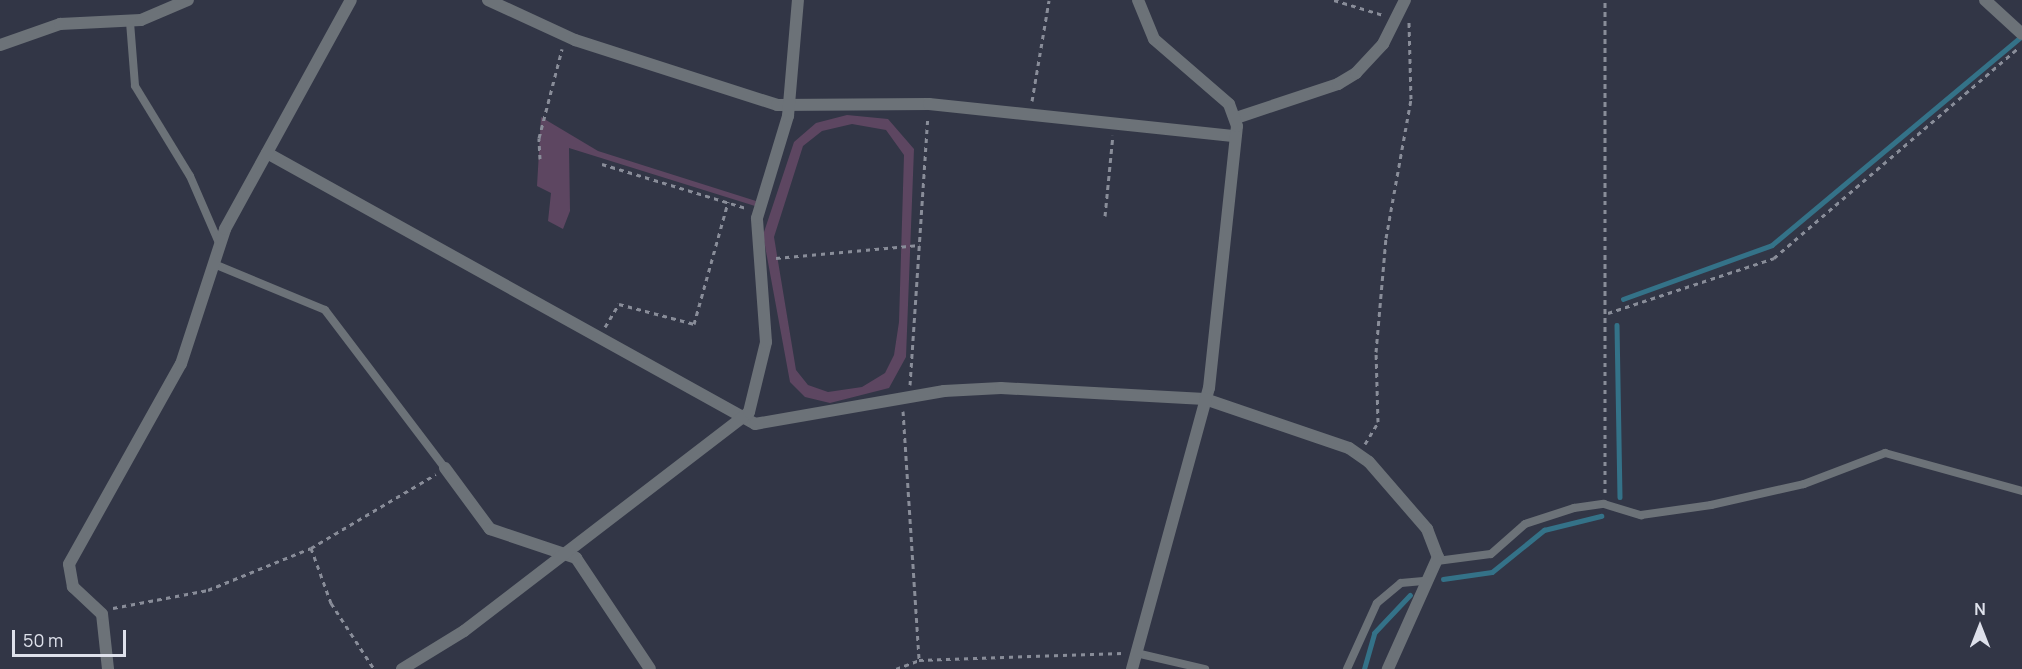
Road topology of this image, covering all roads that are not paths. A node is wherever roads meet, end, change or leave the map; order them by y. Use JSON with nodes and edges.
{"nodes":[{"id":1,"x":351,"y":0,"type":"edge"},
{"id":2,"x":488,"y":0,"type":"edge"},
{"id":3,"x":798,"y":0,"type":"edge"},
{"id":4,"x":1138,"y":0,"type":"edge"},
{"id":5,"x":1985,"y":0,"type":"edge"},
{"id":6,"x":184,"y":1,"type":"edge"},
{"id":7,"x":1402,"y":4,"type":"edge"},
{"id":8,"x":509,"y":5,"type":"edge"},
{"id":9,"x":130,"y":22,"type":"junction"},
{"id":10,"x":2022,"y":34,"type":"edge"},
{"id":11,"x":0,"y":45,"type":"edge"},
{"id":12,"x":789,"y":107,"type":"junction"},
{"id":13,"x":1236,"y":118,"type":"junction"},
{"id":14,"x":1235,"y":136,"type":"junction"},
{"id":15,"x":267,"y":153,"type":"junction"},
{"id":16,"x":219,"y":243,"type":"junction"},
{"id":17,"x":213,"y":264,"type":"junction"},
{"id":18,"x":1205,"y":399,"type":"junction"},
{"id":19,"x":743,"y":419,"type":"junction"},
{"id":20,"x":445,"y":468,"type":"joint"},
{"id":21,"x":2022,"y":491,"type":"edge"},
{"id":22,"x":567,"y":550,"type":"junction"},
{"id":23,"x":1437,"y":561,"type":"junction"},
{"id":24,"x":1426,"y":581,"type":"junction"},
{"id":25,"x":1136,"y":653,"type":"junction"},
{"id":26,"x":108,"y":669,"type":"edge"},
{"id":27,"x":402,"y":669,"type":"edge"},
{"id":28,"x":650,"y":669,"type":"edge"},
{"id":29,"x":1132,"y":669,"type":"edge"},
{"id":30,"x":1205,"y":669,"type":"edge"},
{"id":31,"x":1347,"y":669,"type":"edge"},
{"id":32,"x":1388,"y":669,"type":"edge"}],
"edges":[{"from":1,"to":15,"type":"street"},
{"from":2,"to":8,"type":"street"},
{"from":3,"to":12,"type":"street"},
{"from":4,"to":13,"type":"street"},
{"from":5,"to":10,"type":"street"},
{"from":6,"to":9,"type":"street"},
{"from":7,"to":13,"type":"street"},
{"from":8,"to":12,"type":"street"},
{"from":9,"to":11,"type":"street"},
{"from":9,"to":16,"type":"lane"},
{"from":12,"to":14,"type":"street"},
{"from":12,"to":19,"type":"street"},
{"from":13,"to":14,"type":"street"},
{"from":14,"to":18,"type":"street"},
{"from":15,"to":16,"type":"street"},
{"from":15,"to":19,"type":"street"},
{"from":16,"to":17,"type":"street"},
{"from":17,"to":20,"type":"lane"},
{"from":17,"to":26,"type":"street"},
{"from":18,"to":19,"type":"street"},
{"from":18,"to":23,"type":"street"},
{"from":18,"to":25,"type":"street"},
{"from":19,"to":22,"type":"street"},
{"from":20,"to":22,"type":"street"},
{"from":21,"to":23,"type":"lane"},
{"from":22,"to":27,"type":"street"},
{"from":22,"to":28,"type":"street"},
{"from":23,"to":24,"type":"street"},
{"from":24,"to":31,"type":"lane"},
{"from":24,"to":32,"type":"street"},
{"from":25,"to":29,"type":"street"},
{"from":25,"to":30,"type":"lane"}]}
